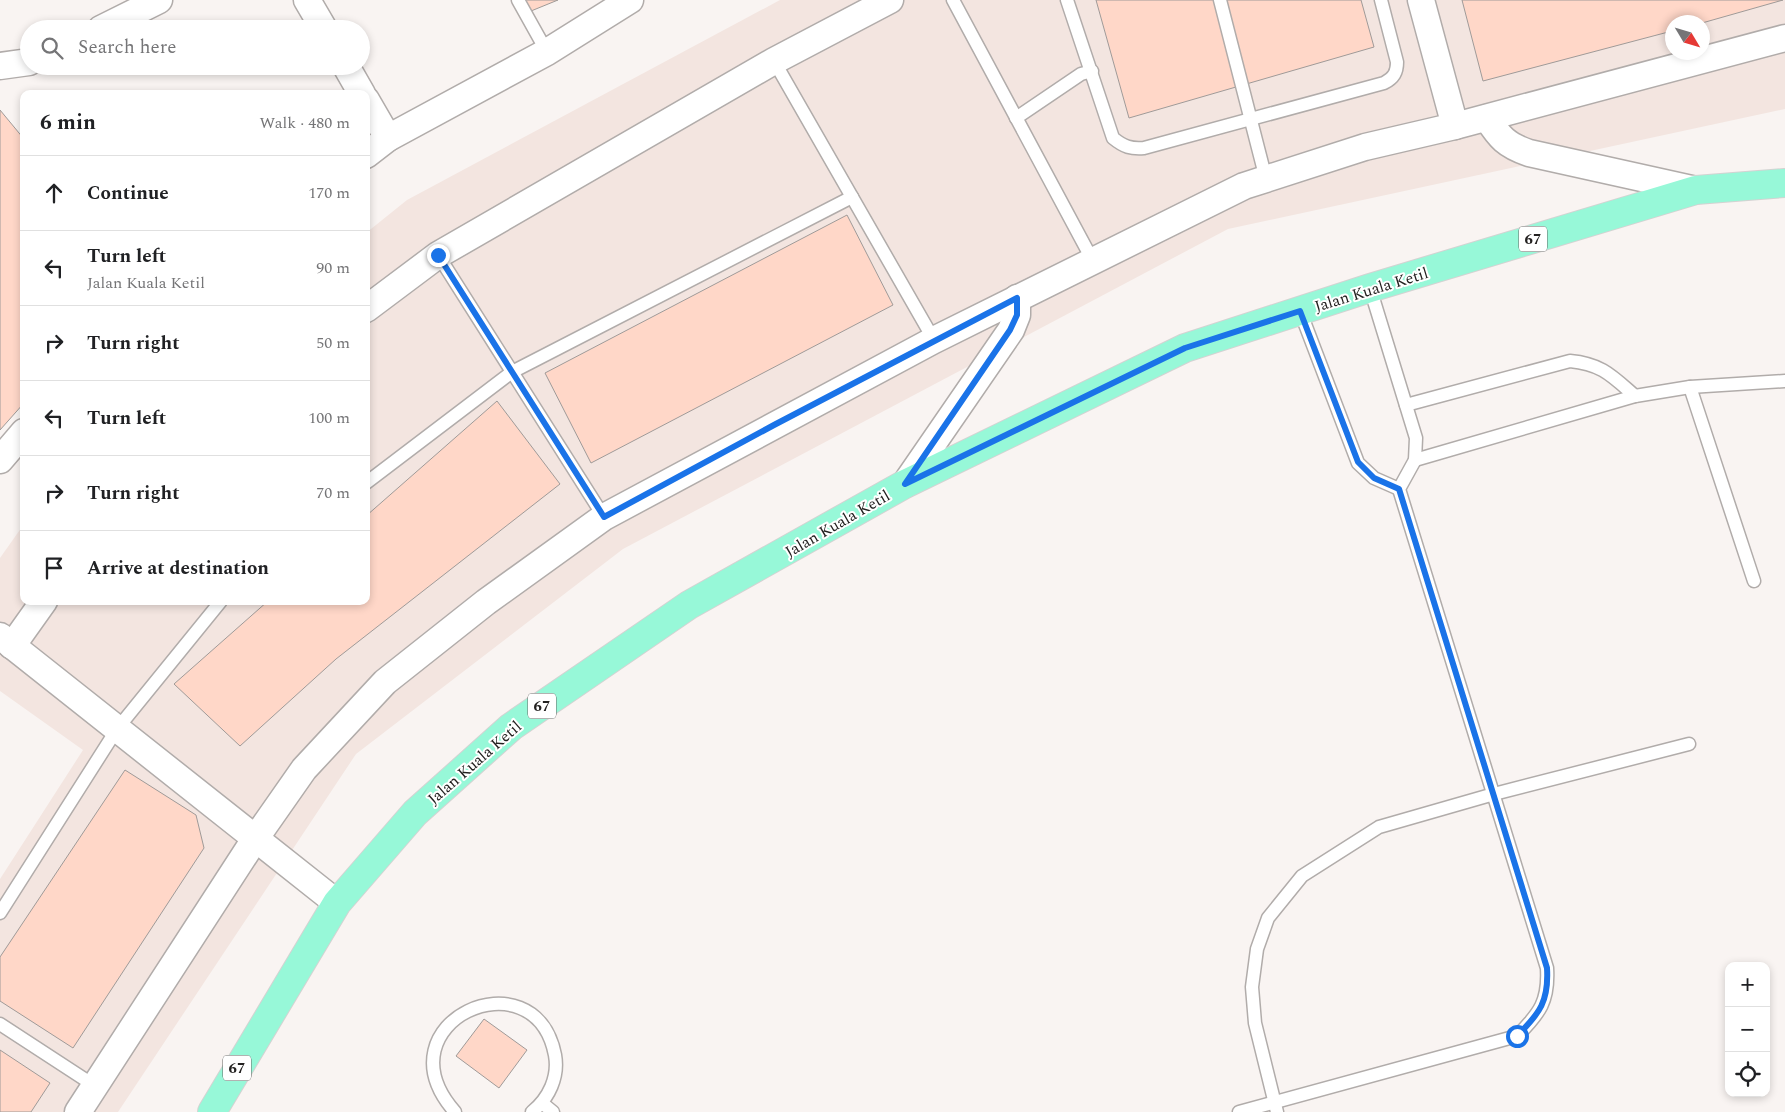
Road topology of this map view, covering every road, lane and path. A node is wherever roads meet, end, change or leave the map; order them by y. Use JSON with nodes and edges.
{"nodes":[{"id":1,"x":160,"y":0,"type":"edge"},
{"id":2,"x":307,"y":0,"type":"edge"},
{"id":3,"x":518,"y":0,"type":"edge"},
{"id":4,"x":630,"y":0,"type":"edge"},
{"id":5,"x":890,"y":0,"type":"edge"},
{"id":6,"x":953,"y":0,"type":"edge"},
{"id":7,"x":1068,"y":0,"type":"edge"},
{"id":8,"x":1220,"y":0,"type":"edge"},
{"id":9,"x":1381,"y":0,"type":"edge"},
{"id":10,"x":1422,"y":0,"type":"edge"},
{"id":11,"x":119,"y":20,"type":"edge"},
{"id":12,"x":319,"y":20,"type":"edge"},
{"id":13,"x":1785,"y":38,"type":"edge"},
{"id":14,"x":547,"y":52,"type":"junction"},
{"id":15,"x":774,"y":61,"type":"junction"},
{"id":16,"x":20,"y":63,"type":"edge"},
{"id":17,"x":0,"y":66,"type":"edge"},
{"id":18,"x":1092,"y":71,"type":"junction"},
{"id":19,"x":351,"y":75,"type":"edge"},
{"id":20,"x":360,"y":90,"type":"edge"},
{"id":21,"x":370,"y":107,"type":"edge"},
{"id":22,"x":1016,"y":118,"type":"junction"},
{"id":23,"x":1487,"y":118,"type":"junction"},
{"id":24,"x":1250,"y":119,"type":"junction"},
{"id":25,"x":1455,"y":126,"type":"junction"},
{"id":26,"x":388,"y":138,"type":"junction"},
{"id":27,"x":370,"y":152,"type":"edge"},
{"id":28,"x":1266,"y":180,"type":"junction"},
{"id":29,"x":1785,"y":183,"type":"edge"},
{"id":30,"x":1696,"y":190,"type":"junction"},
{"id":31,"x":852,"y":197,"type":"junction"},
{"id":32,"x":438,"y":255,"type":"junction"},
{"id":33,"x":1093,"y":261,"type":"junction"},
{"id":34,"x":1370,"y":288,"type":"junction"},
{"id":35,"x":1017,"y":298,"type":"junction"},
{"id":36,"x":370,"y":306,"type":"edge"},
{"id":37,"x":1300,"y":311,"type":"junction"},
{"id":38,"x":934,"y":340,"type":"junction"},
{"id":39,"x":512,"y":372,"type":"junction"},
{"id":40,"x":1785,"y":381,"type":"edge"},
{"id":41,"x":1690,"y":387,"type":"junction"},
{"id":42,"x":1635,"y":396,"type":"junction"},
{"id":43,"x":1406,"y":405,"type":"junction"},
{"id":44,"x":20,"y":437,"type":"edge"},
{"id":45,"x":0,"y":460,"type":"edge"},
{"id":46,"x":1415,"y":460,"type":"junction"},
{"id":47,"x":370,"y":480,"type":"edge"},
{"id":48,"x":905,"y":484,"type":"junction"},
{"id":49,"x":1399,"y":489,"type":"junction"},
{"id":50,"x":604,"y":517,"type":"junction"},
{"id":51,"x":1754,"y":581,"type":"dead end"},
{"id":52,"x":40,"y":605,"type":"edge"},
{"id":53,"x":218,"y":605,"type":"edge"},
{"id":54,"x":6,"y":641,"type":"edge"},
{"id":55,"x":117,"y":729,"type":"junction"},
{"id":56,"x":1689,"y":744,"type":"dead end"},
{"id":57,"x":1494,"y":794,"type":"junction"},
{"id":58,"x":255,"y":839,"type":"junction"},
{"id":59,"x":337,"y":904,"type":"junction"},
{"id":60,"x":0,"y":913,"type":"edge"},
{"id":61,"x":0,"y":1024,"type":"edge"},
{"id":62,"x":263,"y":1024,"type":"junction"},
{"id":63,"x":94,"y":1086,"type":"junction"},
{"id":64,"x":542,"y":1103,"type":"junction"},
{"id":65,"x":1275,"y":1108,"type":"edge"},
{"id":66,"x":78,"y":1112,"type":"edge"},
{"id":67,"x":212,"y":1112,"type":"edge"},
{"id":68,"x":222,"y":1112,"type":"edge"},
{"id":69,"x":455,"y":1112,"type":"edge"},
{"id":70,"x":532,"y":1112,"type":"edge"},
{"id":71,"x":553,"y":1112,"type":"edge"},
{"id":72,"x":1239,"y":1112,"type":"edge"}],
"edges":[{"from":1,"to":11,"type":"street"},
{"from":2,"to":12,"type":"street"},
{"from":3,"to":14,"type":"lane"},
{"from":4,"to":14,"type":"street"},
{"from":5,"to":15,"type":"street"},
{"from":6,"to":22,"type":"lane"},
{"from":7,"to":18,"type":"lane"},
{"from":8,"to":24,"type":"lane"},
{"from":9,"to":24,"type":"lane"},
{"from":10,"to":25,"type":"street"},
{"from":13,"to":23,"type":"street"},
{"from":14,"to":26,"type":"street"},
{"from":15,"to":31,"type":"lane"},
{"from":15,"to":32,"type":"street"},
{"from":16,"to":17,"type":"street"},
{"from":18,"to":22,"type":"lane"},
{"from":18,"to":24,"type":"lane"},
{"from":19,"to":20,"type":"street"},
{"from":21,"to":26,"type":"street"},
{"from":22,"to":33,"type":"lane"},
{"from":23,"to":25,"type":"street"},
{"from":23,"to":30,"type":"street"},
{"from":24,"to":28,"type":"lane"},
{"from":25,"to":28,"type":"street"},
{"from":26,"to":27,"type":"street"},
{"from":28,"to":33,"type":"street"},
{"from":29,"to":30,"type":"main road","name":"Jalan Kuala Ketil","number":"67"},
{"from":30,"to":34,"type":"main road","name":"Jalan Kuala Ketil","number":"67"},
{"from":31,"to":38,"type":"lane"},
{"from":31,"to":39,"type":"lane"},
{"from":32,"to":36,"type":"street"},
{"from":32,"to":39,"type":"lane"},
{"from":33,"to":35,"type":"street"},
{"from":34,"to":37,"type":"main road","name":"Jalan Kuala Ketil","number":"67"},
{"from":34,"to":43,"type":"lane"},
{"from":35,"to":38,"type":"street"},
{"from":35,"to":48,"type":"street"},
{"from":37,"to":48,"type":"main road","name":"Jalan Kuala Ketil","number":"67"},
{"from":37,"to":49,"type":"lane"},
{"from":38,"to":50,"type":"street"},
{"from":39,"to":47,"type":"lane"},
{"from":39,"to":50,"type":"lane"},
{"from":40,"to":41,"type":"lane"},
{"from":41,"to":42,"type":"lane"},
{"from":41,"to":51,"type":"lane"},
{"from":42,"to":43,"type":"lane"},
{"from":42,"to":46,"type":"lane"},
{"from":43,"to":46,"type":"lane"},
{"from":44,"to":45,"type":"street"},
{"from":46,"to":49,"type":"lane"},
{"from":48,"to":59,"type":"main road","name":"Jalan Kuala Ketil","number":"67"},
{"from":49,"to":57,"type":"lane"},
{"from":50,"to":58,"type":"street"},
{"from":52,"to":54,"type":"street"},
{"from":53,"to":55,"type":"lane"},
{"from":54,"to":55,"type":"street"},
{"from":55,"to":58,"type":"street"},
{"from":55,"to":60,"type":"lane"},
{"from":56,"to":57,"type":"lane"},
{"from":57,"to":65,"type":"lane"},
{"from":57,"to":65,"type":"lane"},
{"from":58,"to":59,"type":"street"},
{"from":58,"to":63,"type":"street"},
{"from":59,"to":62,"type":"main road","name":"Jalan Kuala Ketil","number":"67"},
{"from":61,"to":63,"type":"lane"},
{"from":62,"to":67,"type":"main road","name":"Jalan Kuala Ketil","number":"67"},
{"from":62,"to":68,"type":"main road","name":"Jalan Kuala Ketil","number":"67"},
{"from":63,"to":66,"type":"street"},
{"from":64,"to":69,"type":"lane"},
{"from":64,"to":70,"type":"lane"},
{"from":64,"to":71,"type":"lane"},
{"from":65,"to":72,"type":"lane"}]}
